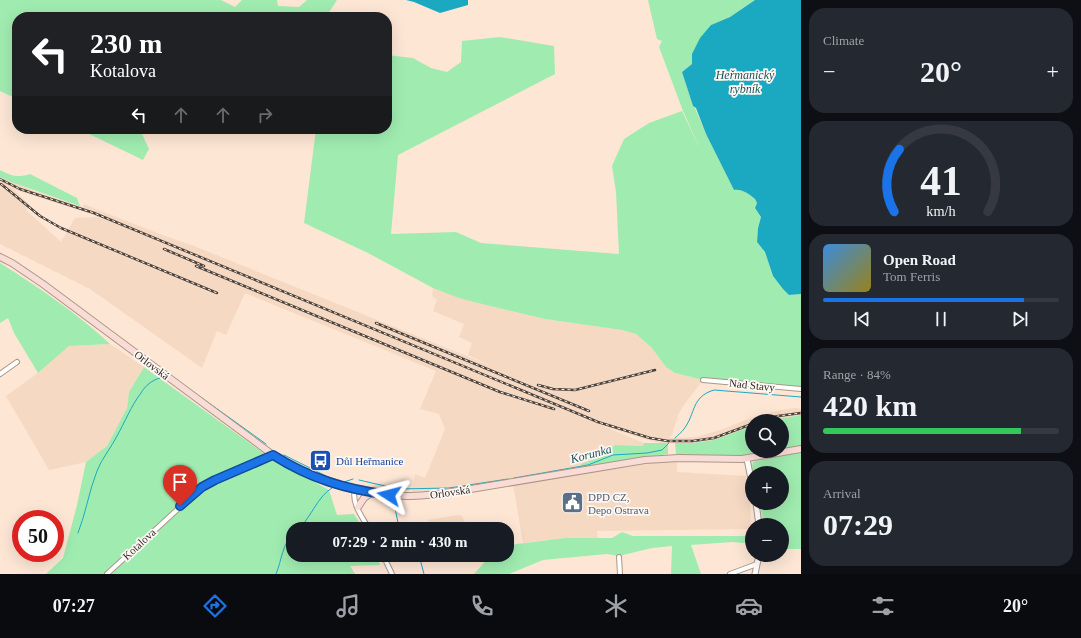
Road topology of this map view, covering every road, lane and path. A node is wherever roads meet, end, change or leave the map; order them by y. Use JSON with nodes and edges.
{"nodes":[{"id":1,"x":0,"y":257,"type":"edge"},
{"id":2,"x":18,"y":362,"type":"dead end"},
{"id":3,"x":0,"y":374,"type":"edge"},
{"id":4,"x":703,"y":380,"type":"dead end"},
{"id":5,"x":801,"y":390,"type":"edge"},
{"id":6,"x":801,"y":449,"type":"edge"},
{"id":7,"x":273,"y":455,"type":"junction"},
{"id":8,"x":747,"y":459,"type":"junction"},
{"id":9,"x":748,"y":466,"type":"edge"},
{"id":10,"x":355,"y":490,"type":"junction"},
{"id":11,"x":371,"y":493,"type":"junction"},
{"id":12,"x":358,"y":507,"type":"junction"},
{"id":13,"x":366,"y":522,"type":"edge"},
{"id":14,"x":619,"y":557,"type":"dead end"},
{"id":15,"x":386,"y":562,"type":"edge"},
{"id":16,"x":757,"y":564,"type":"joint"},
{"id":17,"x":107,"y":574,"type":"edge"},
{"id":18,"x":392,"y":574,"type":"edge"},
{"id":19,"x":620,"y":574,"type":"edge"},
{"id":20,"x":730,"y":574,"type":"edge"},
{"id":21,"x":755,"y":574,"type":"edge"}],
"edges":[{"from":1,"to":7,"type":"main road","name":"Orlovská"},
{"from":2,"to":3,"type":"street"},
{"from":4,"to":5,"type":"street","name":"Nad Stavy"},
{"from":6,"to":8,"type":"main road","name":"Orlovská"},
{"from":7,"to":10,"type":"main road","name":"Orlovská"},
{"from":7,"to":17,"type":"street","name":"Kotalova"},
{"from":8,"to":9,"type":"street"},
{"from":8,"to":11,"type":"main road","name":"Orlovská"},
{"from":10,"to":11,"type":"main road","name":"Orlovská"},
{"from":10,"to":12,"type":"street"},
{"from":11,"to":12,"type":"main road"},
{"from":12,"to":13,"type":"street"},
{"from":14,"to":19,"type":"street"},
{"from":15,"to":18,"type":"street"},
{"from":16,"to":20,"type":"street"},
{"from":16,"to":21,"type":"street"}]}
